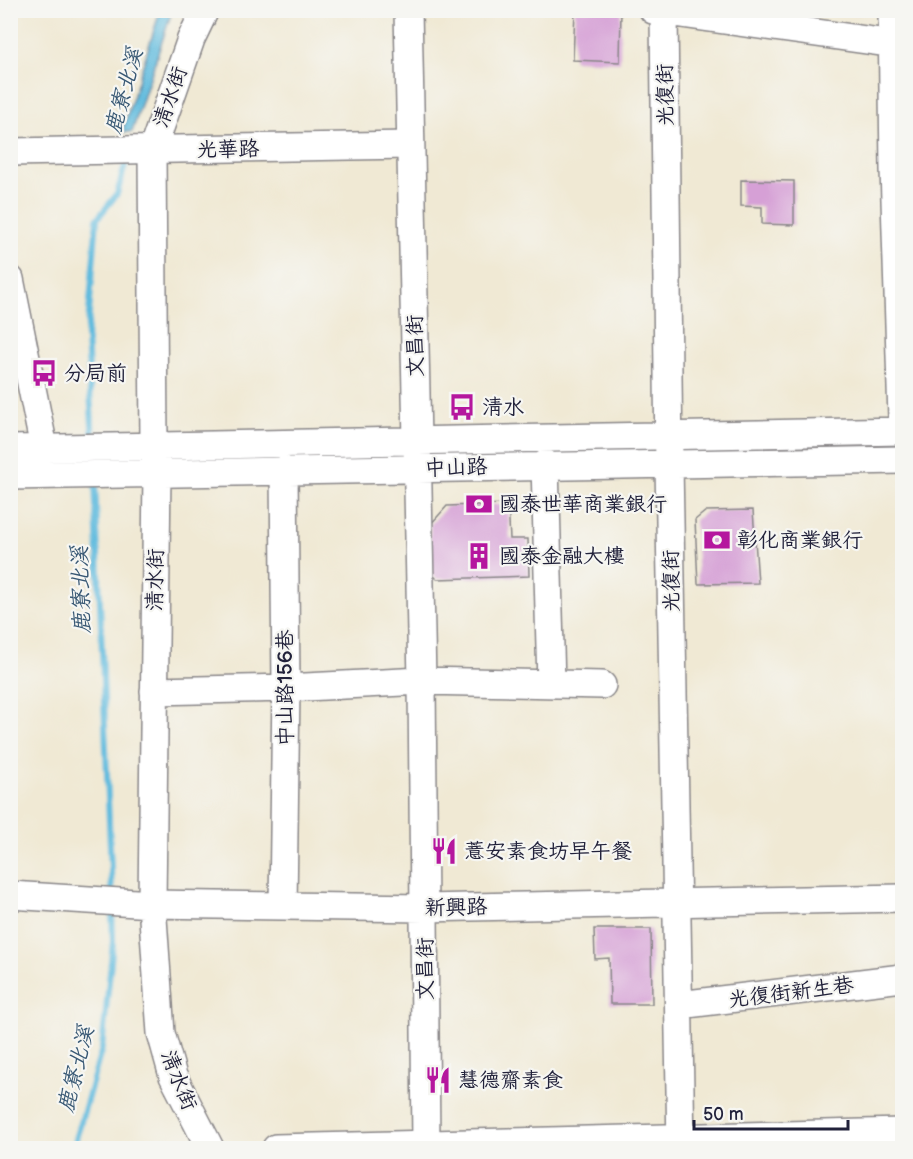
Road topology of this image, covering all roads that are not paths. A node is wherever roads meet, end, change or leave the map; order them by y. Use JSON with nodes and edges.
{"nodes":[{"id":1,"x":205,"y":10,"type":"edge"},
{"id":2,"x":408,"y":10,"type":"edge"},
{"id":3,"x":892,"y":10,"type":"edge"},
{"id":4,"x":659,"y":12,"type":"edge"},
{"id":5,"x":898,"y":44,"type":"edge"},
{"id":6,"x":410,"y":145,"type":"junction"},
{"id":7,"x":152,"y":151,"type":"junction"},
{"id":8,"x":10,"y":152,"type":"edge"},
{"id":9,"x":10,"y":279,"type":"edge"},
{"id":10,"x":903,"y":418,"type":"edge"},
{"id":11,"x":903,"y":431,"type":"edge"},
{"id":12,"x":670,"y":435,"type":"junction"},
{"id":13,"x":418,"y":441,"type":"junction"},
{"id":14,"x":154,"y":445,"type":"junction"},
{"id":15,"x":44,"y":448,"type":"junction"},
{"id":16,"x":10,"y":449,"type":"edge"},
{"id":17,"x":903,"y":459,"type":"edge"},
{"id":18,"x":545,"y":464,"type":"junction"},
{"id":19,"x":669,"y":464,"type":"junction"},
{"id":20,"x":417,"y":468,"type":"junction"},
{"id":21,"x":284,"y":470,"type":"junction"},
{"id":22,"x":157,"y":472,"type":"junction"},
{"id":23,"x":10,"y":476,"type":"edge"},
{"id":24,"x":44,"y":476,"type":"junction"},
{"id":25,"x":422,"y":681,"type":"junction"},
{"id":26,"x":551,"y":684,"type":"junction"},
{"id":27,"x":602,"y":685,"type":"dead end"},
{"id":28,"x":286,"y":688,"type":"junction"},
{"id":29,"x":154,"y":691,"type":"junction"},
{"id":30,"x":10,"y":896,"type":"edge"},
{"id":31,"x":903,"y":898,"type":"edge"},
{"id":32,"x":678,"y":902,"type":"junction"},
{"id":33,"x":152,"y":904,"type":"junction"},
{"id":34,"x":283,"y":906,"type":"junction"},
{"id":35,"x":424,"y":908,"type":"junction"},
{"id":36,"x":903,"y":978,"type":"edge"},
{"id":37,"x":679,"y":1005,"type":"junction"},
{"id":38,"x":903,"y":1132,"type":"edge"},
{"id":39,"x":681,"y":1143,"type":"edge"},
{"id":40,"x":426,"y":1147,"type":"edge"},
{"id":41,"x":210,"y":1149,"type":"edge"},
{"id":42,"x":276,"y":1149,"type":"edge"}],
"edges":[{"from":1,"to":7,"type":"street","name":"清水街"},
{"from":2,"to":6,"type":"street","name":"文昌街"},
{"from":3,"to":5,"type":"street"},
{"from":4,"to":5,"type":"street"},
{"from":4,"to":12,"type":"street","name":"光復街"},
{"from":5,"to":10,"type":"street"},
{"from":6,"to":7,"type":"street","name":"光華路"},
{"from":6,"to":13,"type":"street","name":"文昌街"},
{"from":7,"to":8,"type":"street","name":"光華路"},
{"from":7,"to":14,"type":"street","name":"清水街"},
{"from":9,"to":15,"type":"street"},
{"from":11,"to":12,"type":"street","name":"中山路"},
{"from":12,"to":13,"type":"street","name":"中山路"},
{"from":12,"to":19,"type":"street","name":"光復街"},
{"from":13,"to":14,"type":"street","name":"中山路"},
{"from":13,"to":20,"type":"street","name":"文昌街"},
{"from":14,"to":15,"type":"street","name":"中山路"},
{"from":14,"to":22,"type":"street","name":"清水街"},
{"from":15,"to":16,"type":"street","name":"中山路"},
{"from":15,"to":24,"type":"street"},
{"from":17,"to":19,"type":"street","name":"中山路"},
{"from":18,"to":19,"type":"street","name":"中山路"},
{"from":18,"to":20,"type":"street","name":"中山路"},
{"from":18,"to":26,"type":"street"},
{"from":19,"to":32,"type":"street","name":"光復街"},
{"from":20,"to":21,"type":"street","name":"中山路"},
{"from":20,"to":25,"type":"street","name":"文昌街"},
{"from":21,"to":22,"type":"street","name":"中山路"},
{"from":21,"to":28,"type":"street","name":"中山路156巷"},
{"from":22,"to":24,"type":"street","name":"中山路"},
{"from":22,"to":29,"type":"street","name":"清水街"},
{"from":23,"to":24,"type":"street","name":"中山路"},
{"from":25,"to":26,"type":"street"},
{"from":25,"to":28,"type":"street"},
{"from":25,"to":35,"type":"street","name":"文昌街"},
{"from":26,"to":27,"type":"street"},
{"from":28,"to":29,"type":"street"},
{"from":28,"to":34,"type":"street","name":"中山路156巷"},
{"from":29,"to":33,"type":"street","name":"清水街"},
{"from":30,"to":33,"type":"street","name":"新興路"},
{"from":31,"to":32,"type":"street","name":"新興路"},
{"from":32,"to":35,"type":"street","name":"新興路"},
{"from":32,"to":37,"type":"street","name":"光復街"},
{"from":33,"to":34,"type":"street","name":"新興路"},
{"from":33,"to":41,"type":"street","name":"清水街"},
{"from":34,"to":35,"type":"street","name":"新興路"},
{"from":35,"to":40,"type":"street","name":"文昌街"},
{"from":36,"to":37,"type":"street","name":"光復街新生巷"},
{"from":37,"to":39,"type":"street","name":"光復街"},
{"from":38,"to":39,"type":"street"},
{"from":39,"to":40,"type":"street"},
{"from":40,"to":42,"type":"street"}]}
